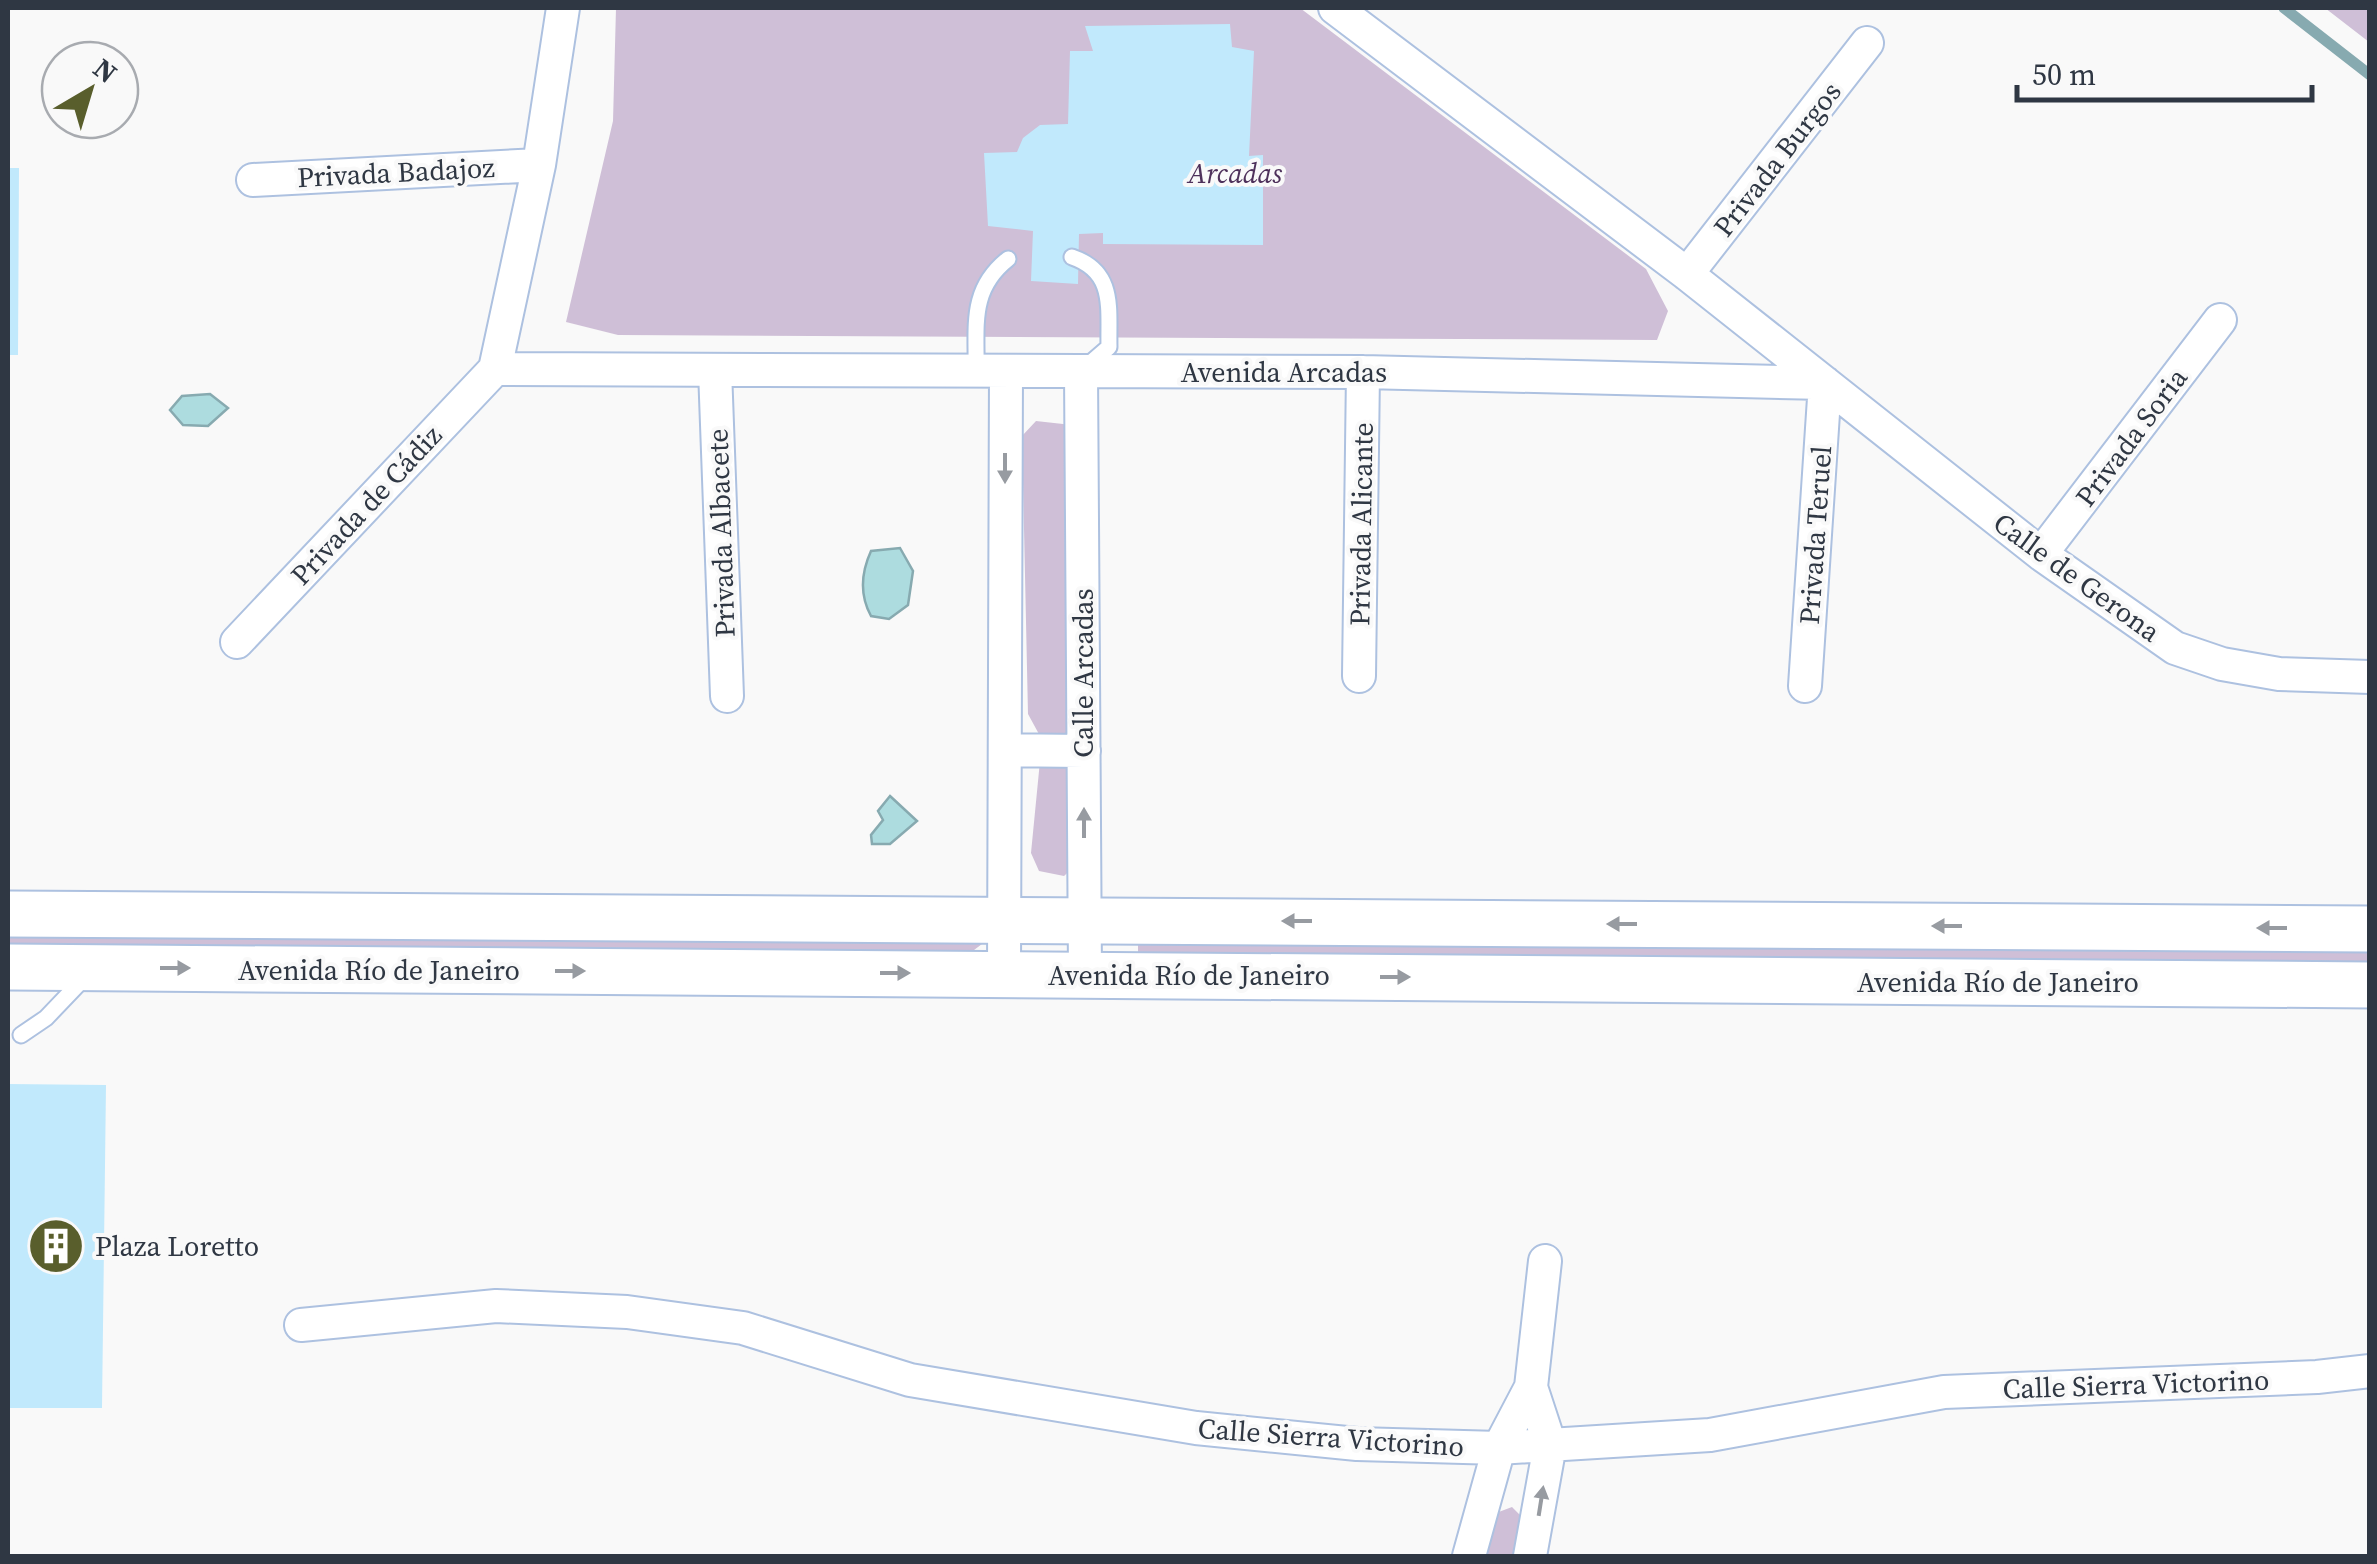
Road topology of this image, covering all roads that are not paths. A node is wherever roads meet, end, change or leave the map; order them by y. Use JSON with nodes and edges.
{"nodes":[{"id":1,"x":563,"y":8,"type":"edge"},
{"id":2,"x":1335,"y":8,"type":"edge"},
{"id":3,"x":1867,"y":43,"type":"dead end"},
{"id":4,"x":539,"y":165,"type":"junction"},
{"id":5,"x":253,"y":180,"type":"dead end"},
{"id":6,"x":1072,"y":257,"type":"dead end"},
{"id":7,"x":1008,"y":259,"type":"dead end"},
{"id":8,"x":1688,"y":274,"type":"junction"},
{"id":9,"x":2220,"y":320,"type":"dead end"},
{"id":10,"x":494,"y":368,"type":"junction"},
{"id":11,"x":715,"y":370,"type":"junction"},
{"id":12,"x":991,"y":370,"type":"junction"},
{"id":13,"x":1082,"y":371,"type":"junction"},
{"id":14,"x":1363,"y":372,"type":"junction"},
{"id":15,"x":1824,"y":383,"type":"junction"},
{"id":16,"x":2042,"y":554,"type":"junction"},
{"id":17,"x":237,"y":642,"type":"dead end"},
{"id":18,"x":1359,"y":676,"type":"dead end"},
{"id":19,"x":2370,"y":677,"type":"edge"},
{"id":20,"x":1805,"y":686,"type":"dead end"},
{"id":21,"x":727,"y":696,"type":"dead end"},
{"id":22,"x":1004,"y":750,"type":"junction"},
{"id":23,"x":1084,"y":751,"type":"junction"},
{"id":24,"x":8,"y":914,"type":"edge"},
{"id":25,"x":1004,"y":919,"type":"junction"},
{"id":26,"x":1085,"y":920,"type":"junction"},
{"id":27,"x":2370,"y":928,"type":"edge"},
{"id":28,"x":8,"y":967,"type":"edge"},
{"id":29,"x":94,"y":968,"type":"junction"},
{"id":30,"x":1004,"y":974,"type":"junction"},
{"id":31,"x":1086,"y":974,"type":"junction"},
{"id":32,"x":2370,"y":985,"type":"edge"},
{"id":33,"x":21,"y":1035,"type":"dead end"},
{"id":34,"x":1545,"y":1261,"type":"dead end"},
{"id":35,"x":301,"y":1324,"type":"dead end"},
{"id":36,"x":2370,"y":1371,"type":"edge"},
{"id":37,"x":1531,"y":1387,"type":"junction"},
{"id":38,"x":1550,"y":1445,"type":"junction"},
{"id":39,"x":1500,"y":1448,"type":"junction"},
{"id":40,"x":1469,"y":1556,"type":"edge"},
{"id":41,"x":1530,"y":1556,"type":"edge"}],
"edges":[{"from":1,"to":4,"type":"street"},
{"from":2,"to":8,"type":"street"},
{"from":3,"to":8,"type":"street","name":"Privada Burgos"},
{"from":4,"to":5,"type":"street","name":"Privada Badajoz"},
{"from":4,"to":10,"type":"street"},
{"from":6,"to":13,"type":"lane"},
{"from":7,"to":12,"type":"lane"},
{"from":8,"to":15,"type":"street"},
{"from":9,"to":16,"type":"street","name":"Privada Soria"},
{"from":10,"to":11,"type":"street","name":"Avenida Arcadas"},
{"from":10,"to":17,"type":"street","name":"Privada de Cádiz"},
{"from":11,"to":12,"type":"street","name":"Avenida Arcadas"},
{"from":11,"to":21,"type":"street","name":"Privada Albacete"},
{"from":12,"to":13,"type":"street","name":"Avenida Arcadas"},
{"from":12,"to":22,"type":"street","one_way":true},
{"from":13,"to":14,"type":"street","name":"Avenida Arcadas"},
{"from":13,"to":23,"type":"street","name":"Calle Arcadas"},
{"from":14,"to":15,"type":"street","name":"Avenida Arcadas"},
{"from":14,"to":18,"type":"street","name":"Privada Alicante"},
{"from":15,"to":16,"type":"street","name":"Calle de Gerona"},
{"from":15,"to":20,"type":"street","name":"Privada Teruel"},
{"from":16,"to":19,"type":"street","name":"Calle de Gerona"},
{"from":22,"to":23,"type":"street"},
{"from":22,"to":25,"type":"street"},
{"from":26,"to":23,"type":"street","name":"Calle Arcadas","one_way":true},
{"from":24,"to":25,"type":"street","name":"Avenida Río de Janeiro"},
{"from":25,"to":26,"type":"street","name":"Avenida Río de Janeiro"},
{"from":25,"to":30,"type":"street"},
{"from":27,"to":26,"type":"street","name":"Avenida Río de Janeiro","one_way":true},
{"from":26,"to":31,"type":"street","name":"Calle Arcadas"},
{"from":28,"to":29,"type":"street","name":"Avenida Río de Janeiro"},
{"from":29,"to":30,"type":"street","name":"Avenida Río de Janeiro","one_way":true},
{"from":29,"to":33,"type":"lane"},
{"from":30,"to":31,"type":"street","name":"Avenida Río de Janeiro"},
{"from":31,"to":32,"type":"street","name":"Avenida Río de Janeiro","one_way":true},
{"from":34,"to":37,"type":"street"},
{"from":35,"to":39,"type":"street","name":"Calle Sierra Victorino"},
{"from":36,"to":38,"type":"street","name":"Calle Sierra Victorino"},
{"from":37,"to":38,"type":"street"},
{"from":37,"to":39,"type":"street"},
{"from":38,"to":39,"type":"street","name":"Calle Sierra Victorino"},
{"from":41,"to":38,"type":"street","one_way":true},
{"from":39,"to":40,"type":"street"}]}
